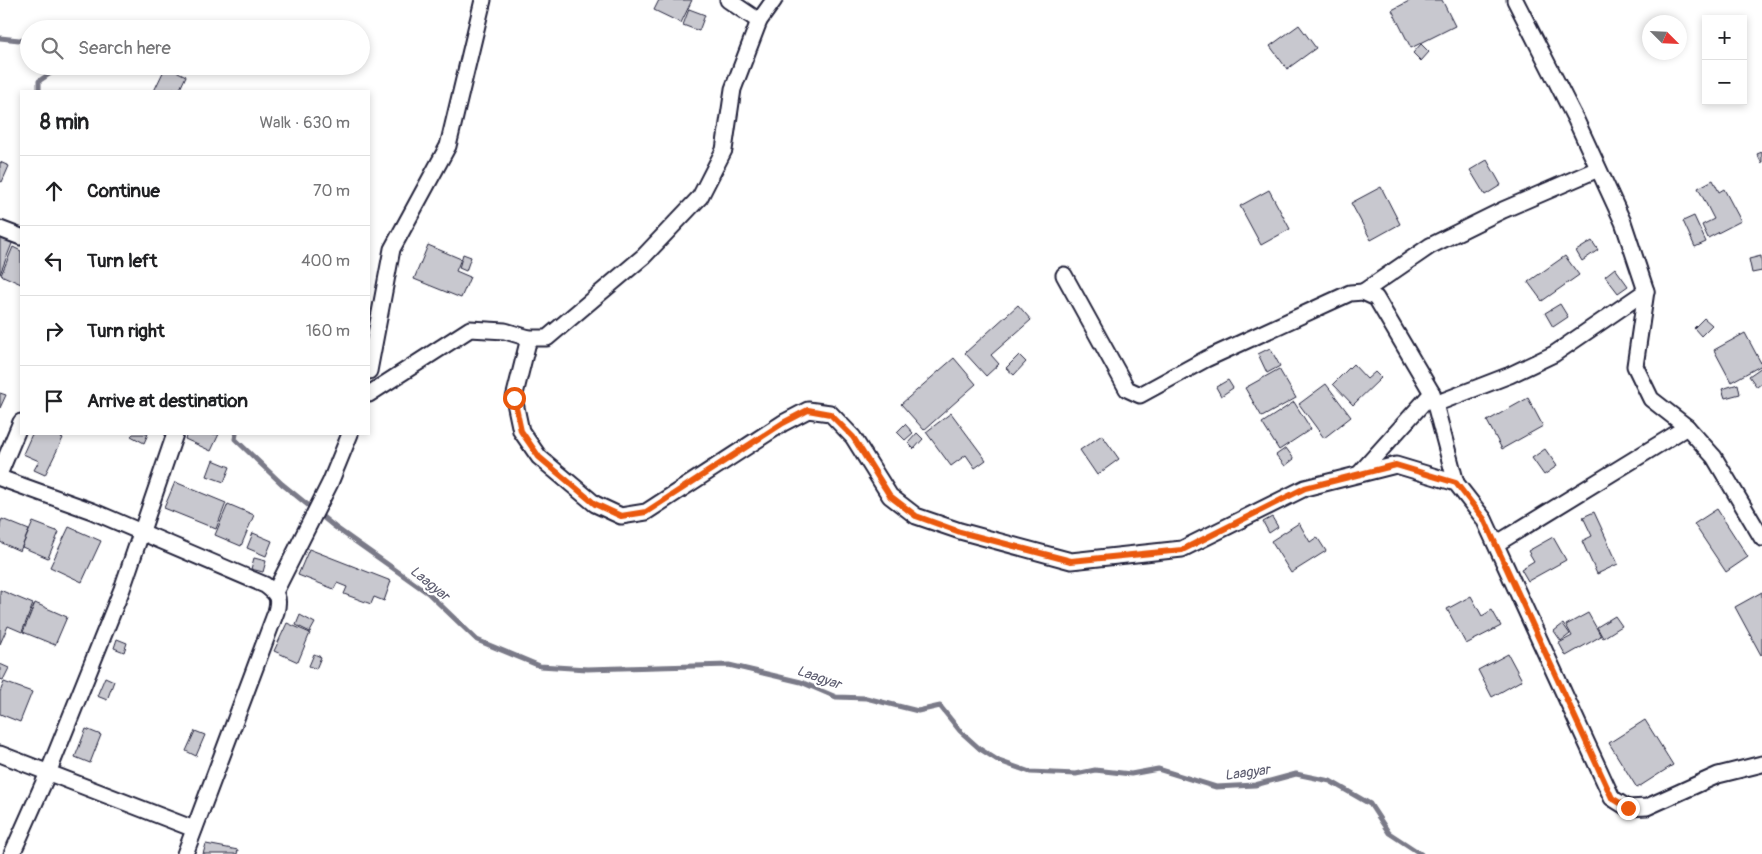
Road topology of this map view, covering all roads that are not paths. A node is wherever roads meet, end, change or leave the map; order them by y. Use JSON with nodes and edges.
{"nodes":[{"id":1,"x":483,"y":0,"type":"edge"},
{"id":2,"x":728,"y":0,"type":"edge"},
{"id":3,"x":774,"y":0,"type":"edge"},
{"id":4,"x":1515,"y":0,"type":"edge"},
{"id":5,"x":759,"y":21,"type":"junction"},
{"id":6,"x":1598,"y":169,"type":"junction"},
{"id":7,"x":0,"y":229,"type":"edge"},
{"id":8,"x":20,"y":237,"type":"edge"},
{"id":9,"x":1064,"y":275,"type":"dead end"},
{"id":10,"x":1646,"y":291,"type":"junction"},
{"id":11,"x":1363,"y":292,"type":"junction"},
{"id":12,"x":530,"y":338,"type":"junction"},
{"id":13,"x":370,"y":366,"type":"edge"},
{"id":14,"x":370,"y":393,"type":"edge"},
{"id":15,"x":1433,"y":398,"type":"junction"},
{"id":16,"x":20,"y":424,"type":"edge"},
{"id":17,"x":1687,"y":427,"type":"junction"},
{"id":18,"x":174,"y":435,"type":"edge"},
{"id":19,"x":350,"y":435,"type":"edge"},
{"id":20,"x":0,"y":472,"type":"edge"},
{"id":21,"x":1359,"y":474,"type":"junction"},
{"id":22,"x":0,"y":478,"type":"edge"},
{"id":23,"x":1456,"y":483,"type":"junction"},
{"id":24,"x":140,"y":533,"type":"junction"},
{"id":25,"x":1762,"y":538,"type":"edge"},
{"id":26,"x":1496,"y":544,"type":"junction"},
{"id":27,"x":275,"y":592,"type":"junction"},
{"id":28,"x":0,"y":754,"type":"edge"},
{"id":29,"x":1762,"y":764,"type":"edge"},
{"id":30,"x":48,"y":773,"type":"junction"},
{"id":31,"x":194,"y":829,"type":"junction"},
{"id":32,"x":12,"y":854,"type":"edge"},
{"id":33,"x":185,"y":854,"type":"edge"}],
"edges":[{"from":1,"to":13,"type":"street"},
{"from":2,"to":5,"type":"street"},
{"from":3,"to":5,"type":"street"},
{"from":4,"to":6,"type":"street"},
{"from":5,"to":12,"type":"street"},
{"from":6,"to":10,"type":"street"},
{"from":6,"to":11,"type":"street"},
{"from":7,"to":8,"type":"street"},
{"from":9,"to":11,"type":"street"},
{"from":10,"to":15,"type":"street"},
{"from":10,"to":17,"type":"street"},
{"from":11,"to":15,"type":"street"},
{"from":12,"to":14,"type":"street"},
{"from":12,"to":21,"type":"street"},
{"from":15,"to":21,"type":"street"},
{"from":15,"to":23,"type":"street"},
{"from":16,"to":20,"type":"street"},
{"from":17,"to":25,"type":"street"},
{"from":17,"to":26,"type":"street"},
{"from":18,"to":24,"type":"street"},
{"from":19,"to":27,"type":"street"},
{"from":21,"to":23,"type":"street"},
{"from":22,"to":24,"type":"street"},
{"from":23,"to":26,"type":"street"},
{"from":24,"to":27,"type":"street"},
{"from":24,"to":30,"type":"street"},
{"from":26,"to":29,"type":"street"},
{"from":27,"to":31,"type":"street"},
{"from":28,"to":30,"type":"street"},
{"from":30,"to":31,"type":"street"},
{"from":30,"to":32,"type":"street"},
{"from":31,"to":33,"type":"street"}]}
